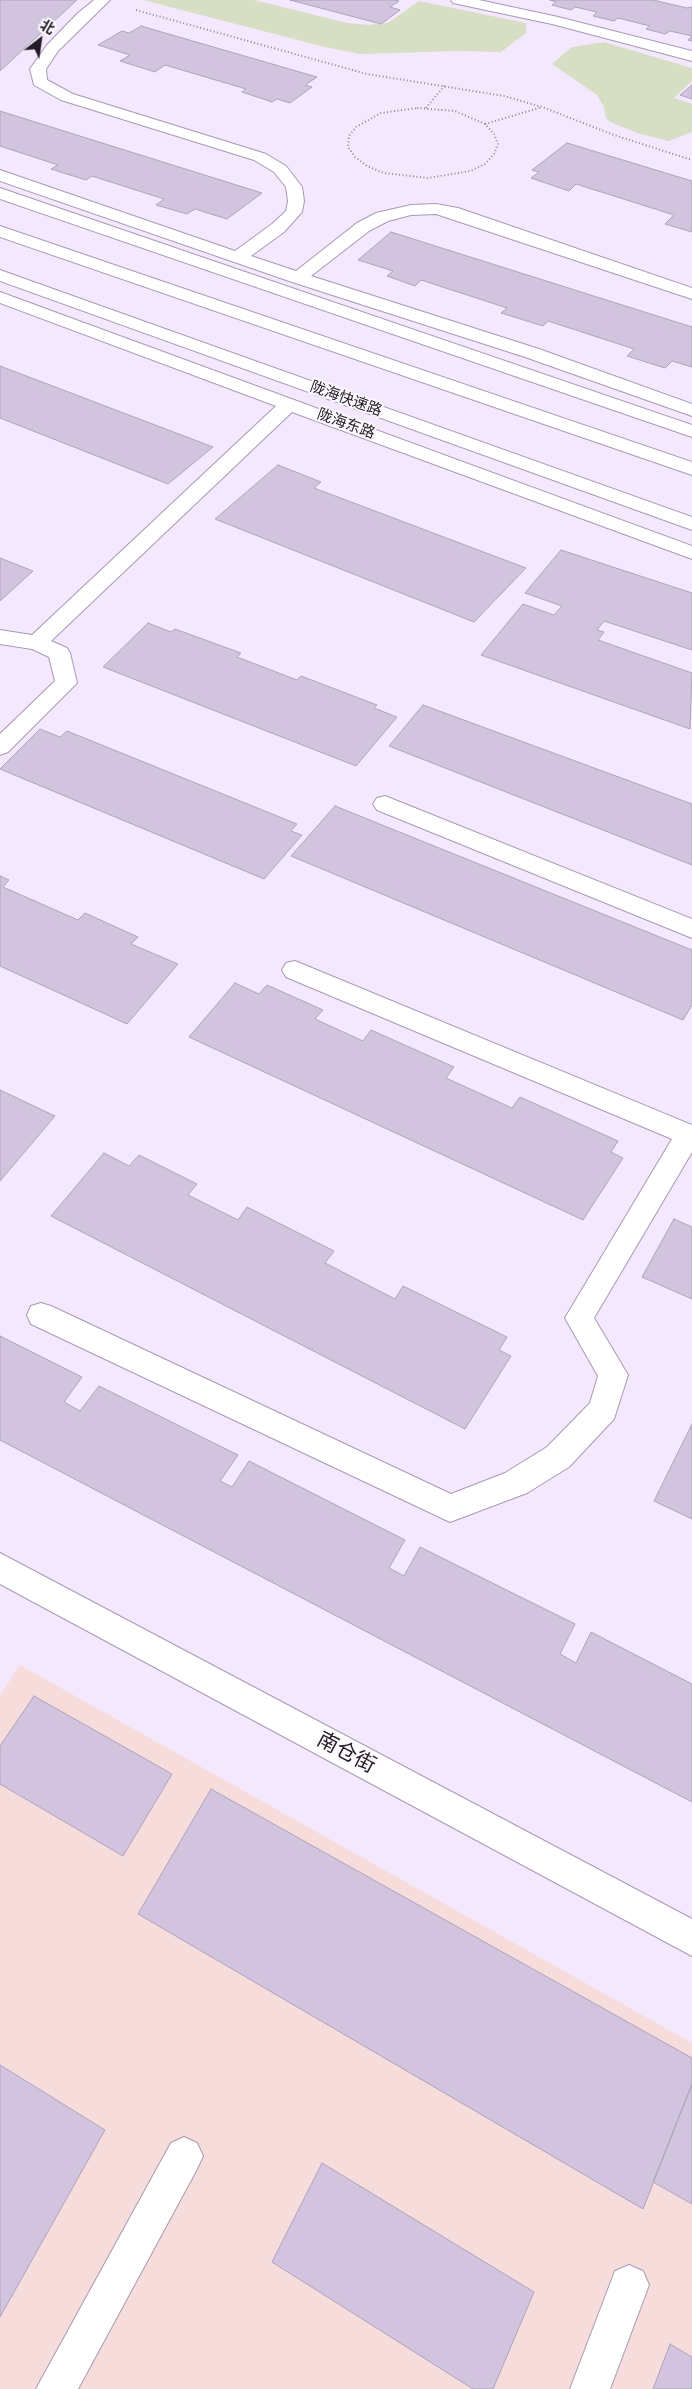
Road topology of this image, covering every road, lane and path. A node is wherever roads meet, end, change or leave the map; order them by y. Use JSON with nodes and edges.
{"nodes":[{"id":1,"x":102,"y":0,"type":"edge"},
{"id":2,"x":458,"y":0,"type":"edge"},
{"id":3,"x":692,"y":56,"type":"edge"},
{"id":4,"x":445,"y":85,"type":"junction"},
{"id":5,"x":542,"y":107,"type":"junction"},
{"id":6,"x":426,"y":108,"type":"junction"},
{"id":7,"x":485,"y":124,"type":"junction"},
{"id":8,"x":692,"y":160,"type":"edge"},
{"id":9,"x":0,"y":175,"type":"edge"},
{"id":10,"x":0,"y":194,"type":"edge"},
{"id":11,"x":0,"y":231,"type":"edge"},
{"id":12,"x":239,"y":256,"type":"junction"},
{"id":13,"x":0,"y":275,"type":"edge"},
{"id":14,"x":298,"y":278,"type":"junction"},
{"id":15,"x":692,"y":294,"type":"edge"},
{"id":16,"x":0,"y":298,"type":"edge"},
{"id":17,"x":290,"y":403,"type":"junction"},
{"id":18,"x":692,"y":410,"type":"edge"},
{"id":19,"x":692,"y":431,"type":"edge"},
{"id":20,"x":692,"y":468,"type":"edge"},
{"id":21,"x":692,"y":524,"type":"edge"},
{"id":22,"x":692,"y":553,"type":"edge"},
{"id":23,"x":0,"y":637,"type":"edge"},
{"id":24,"x":37,"y":643,"type":"junction"},
{"id":25,"x":0,"y":747,"type":"edge"},
{"id":26,"x":385,"y":804,"type":"dead end"},
{"id":27,"x":692,"y":929,"type":"edge"},
{"id":28,"x":295,"y":970,"type":"dead end"},
{"id":29,"x":690,"y":1135,"type":"edge"},
{"id":30,"x":40,"y":1315,"type":"dead end"},
{"id":31,"x":0,"y":1568,"type":"edge"},
{"id":32,"x":692,"y":1938,"type":"edge"},
{"id":33,"x":184,"y":2156,"type":"dead end"},
{"id":34,"x":629,"y":2285,"type":"dead end"},
{"id":35,"x":56,"y":2389,"type":"edge"},
{"id":36,"x":590,"y":2389,"type":"edge"}],
"edges":[{"from":1,"to":4,"type":"path"},
{"from":1,"to":12,"type":"main road"},
{"from":2,"to":3,"type":"main road"},
{"from":4,"to":5,"type":"path"},
{"from":4,"to":6,"type":"path"},
{"from":5,"to":7,"type":"path"},
{"from":5,"to":8,"type":"path"},
{"from":6,"to":7,"type":"path"},
{"from":6,"to":7,"type":"path"},
{"from":9,"to":12,"type":"main road"},
{"from":10,"to":19,"type":"main road"},
{"from":11,"to":20,"type":"main road"},
{"from":12,"to":14,"type":"main road"},
{"from":13,"to":21,"type":"main road","name":"陇海快速路"},
{"from":14,"to":15,"type":"main road"},
{"from":14,"to":18,"type":"main road"},
{"from":16,"to":17,"type":"main road","name":"陇海东路"},
{"from":17,"to":22,"type":"main road","name":"陇海东路"},
{"from":17,"to":24,"type":"main road"},
{"from":23,"to":24,"type":"main road"},
{"from":24,"to":25,"type":"main road"},
{"from":26,"to":27,"type":"main road"},
{"from":28,"to":29,"type":"main road"},
{"from":29,"to":30,"type":"main road"},
{"from":31,"to":32,"type":"main road","name":"南仓街"},
{"from":33,"to":35,"type":"main road"},
{"from":34,"to":36,"type":"main road"}]}
